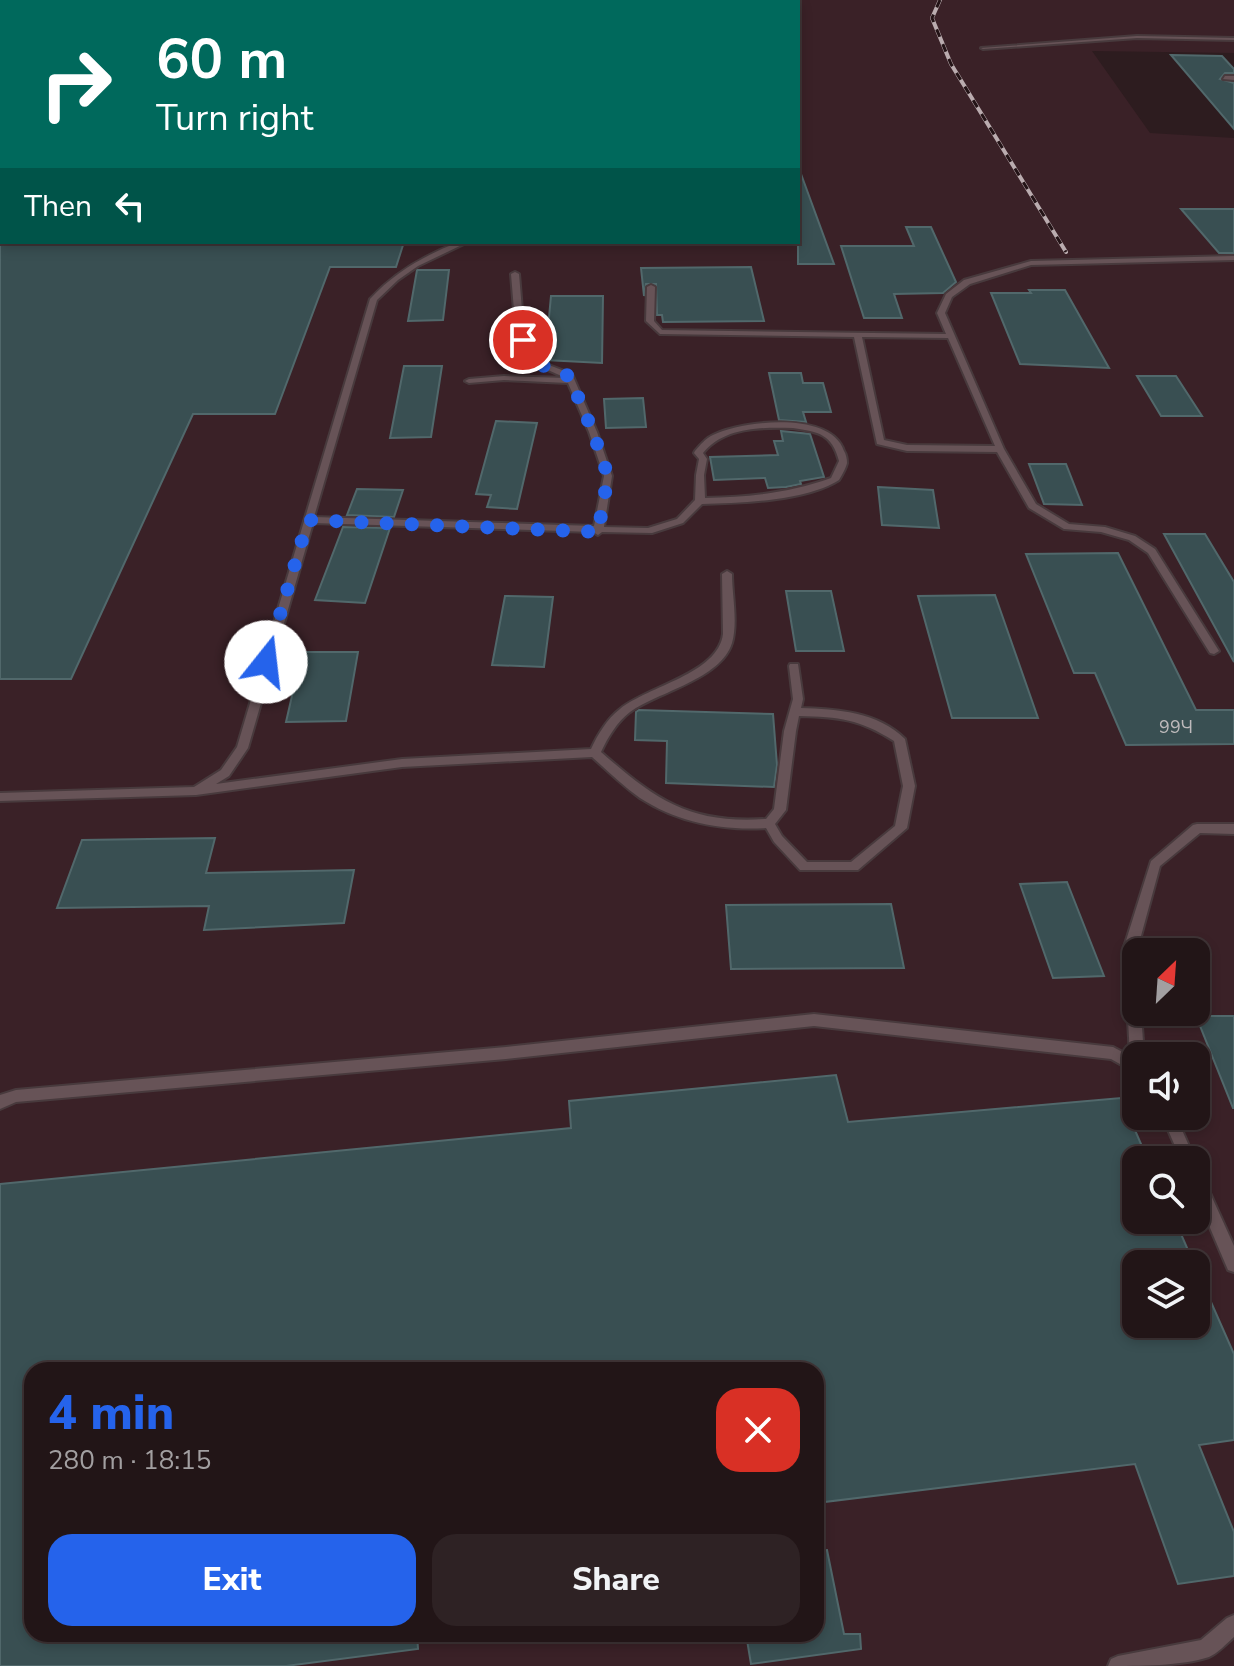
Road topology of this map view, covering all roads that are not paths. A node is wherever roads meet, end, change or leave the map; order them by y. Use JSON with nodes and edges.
{"nodes":[{"id":1,"x":1234,"y":39,"type":"edge"},
{"id":2,"x":983,"y":48,"type":"dead end"},
{"id":3,"x":1225,"y":78,"type":"dead end"},
{"id":4,"x":1234,"y":78,"type":"edge"},
{"id":5,"x":460,"y":244,"type":"edge"},
{"id":6,"x":1234,"y":258,"type":"edge"},
{"id":7,"x":515,"y":274,"type":"dead end"},
{"id":8,"x":651,"y":287,"type":"dead end"},
{"id":9,"x":858,"y":336,"type":"junction"},
{"id":10,"x":950,"y":336,"type":"junction"},
{"id":11,"x":469,"y":381,"type":"dead end"},
{"id":12,"x":571,"y":381,"type":"junction"},
{"id":13,"x":1000,"y":449,"type":"junction"},
{"id":14,"x":700,"y":501,"type":"junction"},
{"id":15,"x":308,"y":520,"type":"junction"},
{"id":16,"x":598,"y":532,"type":"junction"},
{"id":17,"x":727,"y":574,"type":"dead end"},
{"id":18,"x":1214,"y":651,"type":"dead end"},
{"id":19,"x":794,"y":666,"type":"dead end"},
{"id":20,"x":795,"y":712,"type":"junction"},
{"id":21,"x":595,"y":753,"type":"junction"},
{"id":22,"x":196,"y":791,"type":"junction"},
{"id":23,"x":0,"y":797,"type":"edge"},
{"id":24,"x":769,"y":823,"type":"junction"},
{"id":25,"x":1234,"y":829,"type":"edge"},
{"id":26,"x":1136,"y":1042,"type":"edge"},
{"id":27,"x":1122,"y":1058,"type":"edge"},
{"id":28,"x":0,"y":1102,"type":"edge"},
{"id":29,"x":1210,"y":1210,"type":"edge"},
{"id":30,"x":1234,"y":1264,"type":"edge"},
{"id":31,"x":1234,"y":1625,"type":"edge"},
{"id":32,"x":1118,"y":1666,"type":"edge"}],
"edges":[{"from":1,"to":2,"type":"lane"},
{"from":3,"to":4,"type":"lane"},
{"from":5,"to":15,"type":"lane"},
{"from":6,"to":10,"type":"lane"},
{"from":7,"to":12,"type":"lane"},
{"from":8,"to":9,"type":"lane"},
{"from":9,"to":10,"type":"lane"},
{"from":9,"to":13,"type":"lane"},
{"from":10,"to":13,"type":"lane"},
{"from":11,"to":12,"type":"lane"},
{"from":12,"to":16,"type":"lane"},
{"from":13,"to":18,"type":"lane"},
{"from":14,"to":14,"type":"lane"},
{"from":14,"to":16,"type":"lane"},
{"from":15,"to":16,"type":"lane"},
{"from":15,"to":22,"type":"lane"},
{"from":17,"to":21,"type":"lane"},
{"from":19,"to":20,"type":"lane"},
{"from":20,"to":24,"type":"lane"},
{"from":20,"to":24,"type":"lane"},
{"from":21,"to":22,"type":"lane"},
{"from":21,"to":24,"type":"lane"},
{"from":22,"to":23,"type":"lane"},
{"from":25,"to":26,"type":"lane"},
{"from":27,"to":28,"type":"lane"},
{"from":29,"to":30,"type":"lane"},
{"from":31,"to":32,"type":"lane"}]}
